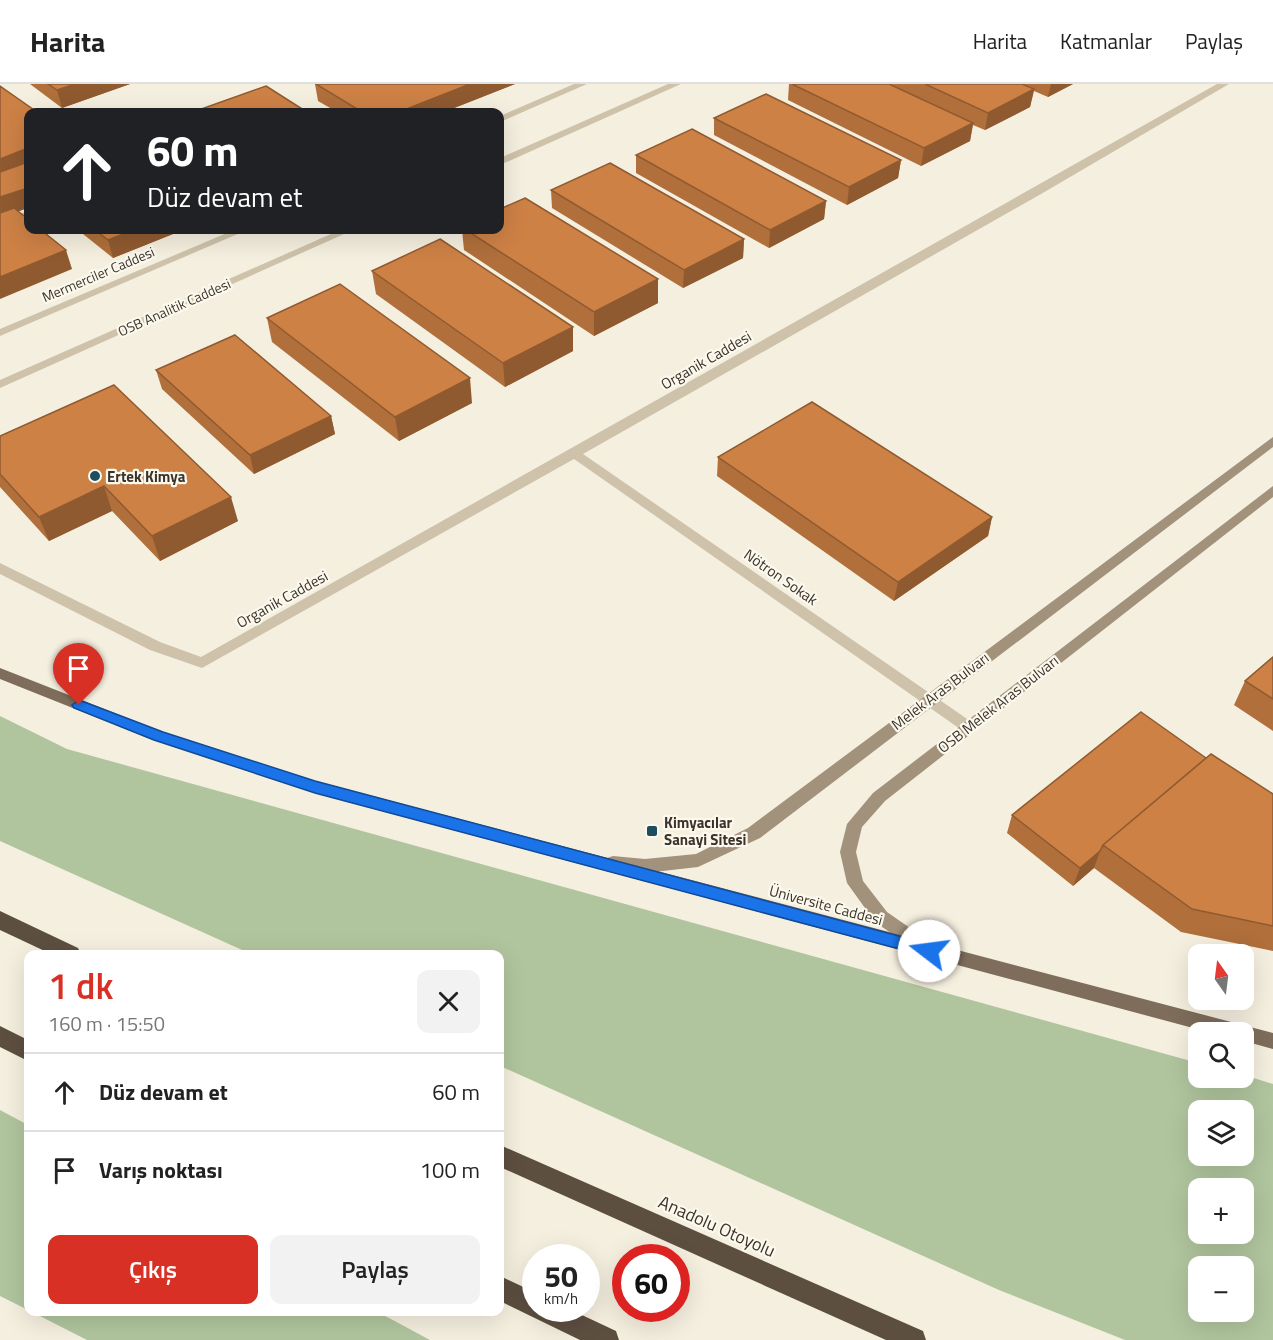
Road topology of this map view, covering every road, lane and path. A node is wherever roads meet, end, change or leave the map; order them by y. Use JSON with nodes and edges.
{"nodes":[{"id":1,"x":582,"y":84,"type":"edge"},
{"id":2,"x":676,"y":84,"type":"edge"},
{"id":3,"x":1224,"y":84,"type":"edge"},
{"id":4,"x":504,"y":117,"type":"edge"},
{"id":5,"x":504,"y":160,"type":"edge"},
{"id":6,"x":24,"y":216,"type":"edge"},
{"id":7,"x":0,"y":225,"type":"edge"},
{"id":8,"x":233,"y":234,"type":"edge"},
{"id":9,"x":339,"y":234,"type":"edge"},
{"id":10,"x":0,"y":333,"type":"edge"},
{"id":11,"x":0,"y":384,"type":"edge"},
{"id":12,"x":1273,"y":441,"type":"edge"},
{"id":13,"x":575,"y":454,"type":"junction"},
{"id":14,"x":1273,"y":490,"type":"edge"},
{"id":15,"x":0,"y":568,"type":"edge"},
{"id":16,"x":0,"y":673,"type":"edge"},
{"id":17,"x":928,"y":699,"type":"junction"},
{"id":18,"x":968,"y":727,"type":"junction"},
{"id":19,"x":579,"y":859,"type":"junction"},
{"id":20,"x":0,"y":920,"type":"edge"},
{"id":21,"x":63,"y":950,"type":"edge"},
{"id":22,"x":929,"y":951,"type":"junction"},
{"id":23,"x":1200,"y":1022,"type":"edge"},
{"id":24,"x":0,"y":1036,"type":"edge"},
{"id":25,"x":1254,"y":1036,"type":"edge"},
{"id":26,"x":1273,"y":1041,"type":"edge"},
{"id":27,"x":24,"y":1049,"type":"edge"},
{"id":28,"x":504,"y":1158,"type":"edge"},
{"id":29,"x":504,"y":1290,"type":"edge"},
{"id":30,"x":522,"y":1299,"type":"edge"},
{"id":31,"x":570,"y":1322,"type":"edge"},
{"id":32,"x":607,"y":1340,"type":"edge"},
{"id":33,"x":914,"y":1340,"type":"edge"}],
"edges":[{"from":1,"to":4,"type":"street"},
{"from":2,"to":5,"type":"street"},
{"from":3,"to":13,"type":"street","name":"Organik Caddesi"},
{"from":6,"to":7,"type":"street"},
{"from":8,"to":10,"type":"street","name":"Mermerciler Caddesi"},
{"from":9,"to":11,"type":"street","name":"OSB Analitik Caddesi"},
{"from":12,"to":17,"type":"street","name":"Melek Aras Bulvarı"},
{"from":13,"to":15,"type":"street","name":"Organik Caddesi"},
{"from":13,"to":17,"type":"street","name":"Nötron Sokak"},
{"from":14,"to":18,"type":"street","name":"OSB Melek Aras Bulvarı"},
{"from":16,"to":19,"type":"main road","name":"Üniversite Caddesi"},
{"from":17,"to":18,"type":"street","name":"Nötron Sokak"},
{"from":17,"to":19,"type":"street","name":"Melek Aras Bulvarı"},
{"from":18,"to":22,"type":"street","name":"OSB Melek Aras Bulvarı"},
{"from":19,"to":22,"type":"main road","name":"Üniversite Caddesi"},
{"from":20,"to":21,"type":"highway"},
{"from":22,"to":23,"type":"main road","name":"Üniversite Caddesi"},
{"from":24,"to":27,"type":"highway"},
{"from":25,"to":26,"type":"main road"},
{"from":28,"to":33,"type":"highway","name":"Anadolu Otoyolu"},
{"from":29,"to":30,"type":"highway"},
{"from":31,"to":32,"type":"highway"}]}
